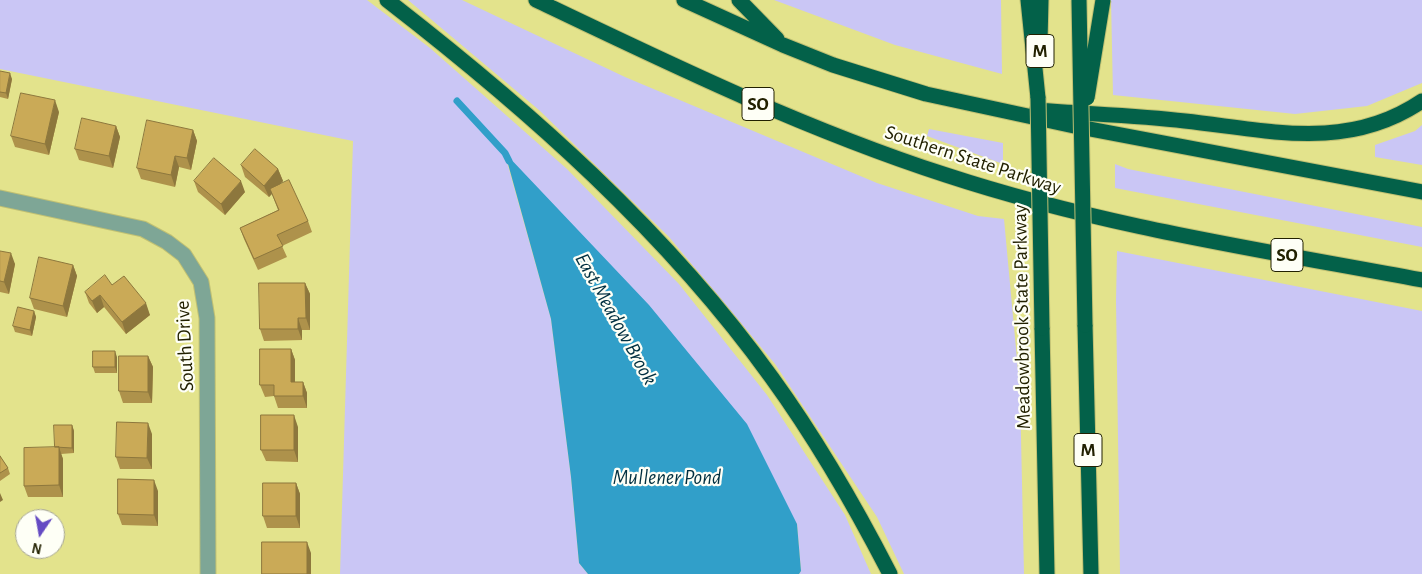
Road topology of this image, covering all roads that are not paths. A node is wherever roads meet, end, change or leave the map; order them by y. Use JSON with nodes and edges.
{"nodes":[{"id":1,"x":387,"y":0,"type":"edge"},
{"id":2,"x":536,"y":0,"type":"edge"},
{"id":3,"x":684,"y":0,"type":"edge"},
{"id":4,"x":739,"y":0,"type":"edge"},
{"id":5,"x":1079,"y":0,"type":"edge"},
{"id":6,"x":1103,"y":0,"type":"edge"},
{"id":7,"x":1037,"y":1,"type":"edge"},
{"id":8,"x":783,"y":45,"type":"junction"},
{"id":9,"x":1422,"y":101,"type":"edge"},
{"id":10,"x":975,"y":105,"type":"junction"},
{"id":11,"x":1081,"y":139,"type":"junction"},
{"id":12,"x":1422,"y":192,"type":"edge"},
{"id":13,"x":0,"y":198,"type":"edge"},
{"id":14,"x":1422,"y":280,"type":"edge"},
{"id":15,"x":208,"y":574,"type":"edge"},
{"id":16,"x":890,"y":574,"type":"edge"},
{"id":17,"x":1047,"y":574,"type":"edge"},
{"id":18,"x":1091,"y":574,"type":"edge"}],
"edges":[{"from":1,"to":16,"type":"highway"},
{"from":2,"to":14,"type":"highway","name":"Southern State Parkway","number":"SO"},
{"from":3,"to":8,"type":"highway"},
{"from":4,"to":8,"type":"highway"},
{"from":5,"to":11,"type":"highway","number":"M","bridge":true},
{"from":6,"to":11,"type":"highway","bridge":true},
{"from":7,"to":17,"type":"highway","name":"Meadowbrook State Parkway","number":"M","bridge":true},
{"from":8,"to":10,"type":"highway"},
{"from":9,"to":10,"type":"highway"},
{"from":10,"to":12,"type":"highway"},
{"from":11,"to":18,"type":"highway","number":"M","bridge":true},
{"from":13,"to":15,"type":"street","name":"South Drive"}]}
